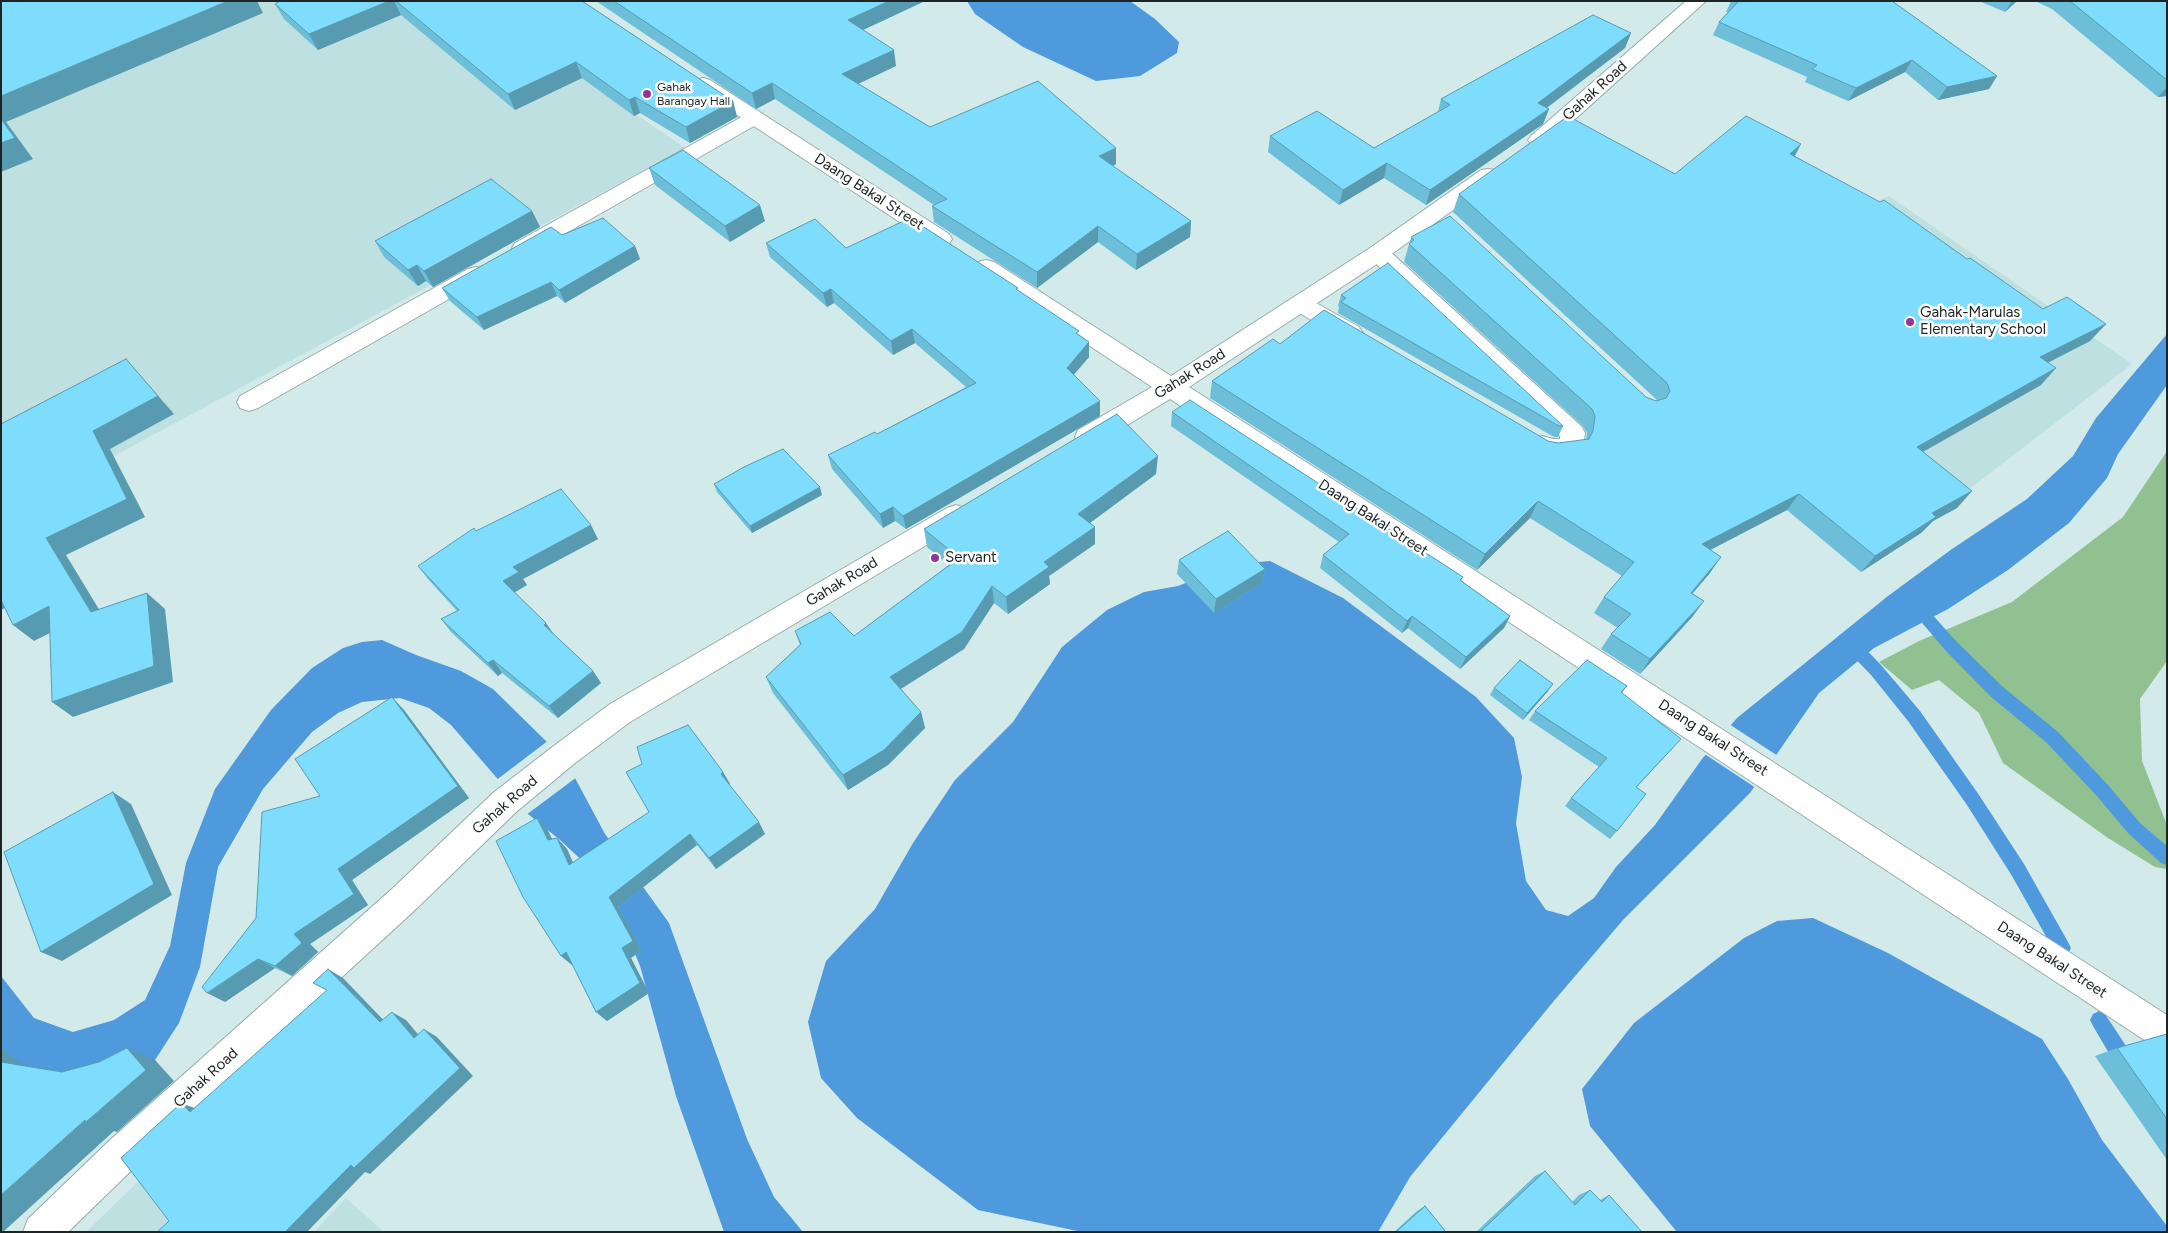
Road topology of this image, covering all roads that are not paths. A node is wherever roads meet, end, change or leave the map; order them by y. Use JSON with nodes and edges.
{"nodes":[{"id":1,"x":1697,"y":1,"type":"edge"},
{"id":2,"x":684,"y":71,"type":"edge"},
{"id":3,"x":754,"y":118,"type":"junction"},
{"id":4,"x":1378,"y":253,"type":"junction"},
{"id":5,"x":1301,"y":304,"type":"junction"},
{"id":6,"x":1370,"y":344,"type":"edge"},
{"id":7,"x":1171,"y":387,"type":"junction"},
{"id":8,"x":249,"y":402,"type":"dead end"},
{"id":9,"x":1524,"y":434,"type":"edge"},
{"id":10,"x":1068,"y":448,"type":"edge"},
{"id":11,"x":974,"y":504,"type":"edge"},
{"id":12,"x":2167,"y":1035,"type":"edge"},
{"id":13,"x":41,"y":1232,"type":"edge"}],
"edges":[{"from":1,"to":4,"type":"street","name":"Gahak Road"},
{"from":2,"to":3,"type":"street","name":"Daang Bakal Street"},
{"from":3,"to":7,"type":"street","name":"Daang Bakal Street"},
{"from":3,"to":8,"type":"street"},
{"from":4,"to":5,"type":"street","name":"Gahak Road"},
{"from":4,"to":9,"type":"street"},
{"from":5,"to":6,"type":"street"},
{"from":5,"to":7,"type":"street","name":"Gahak Road"},
{"from":7,"to":10,"type":"street","name":"Gahak Road"},
{"from":7,"to":12,"type":"street","name":"Daang Bakal Street"},
{"from":11,"to":13,"type":"street","name":"Gahak Road"}]}
